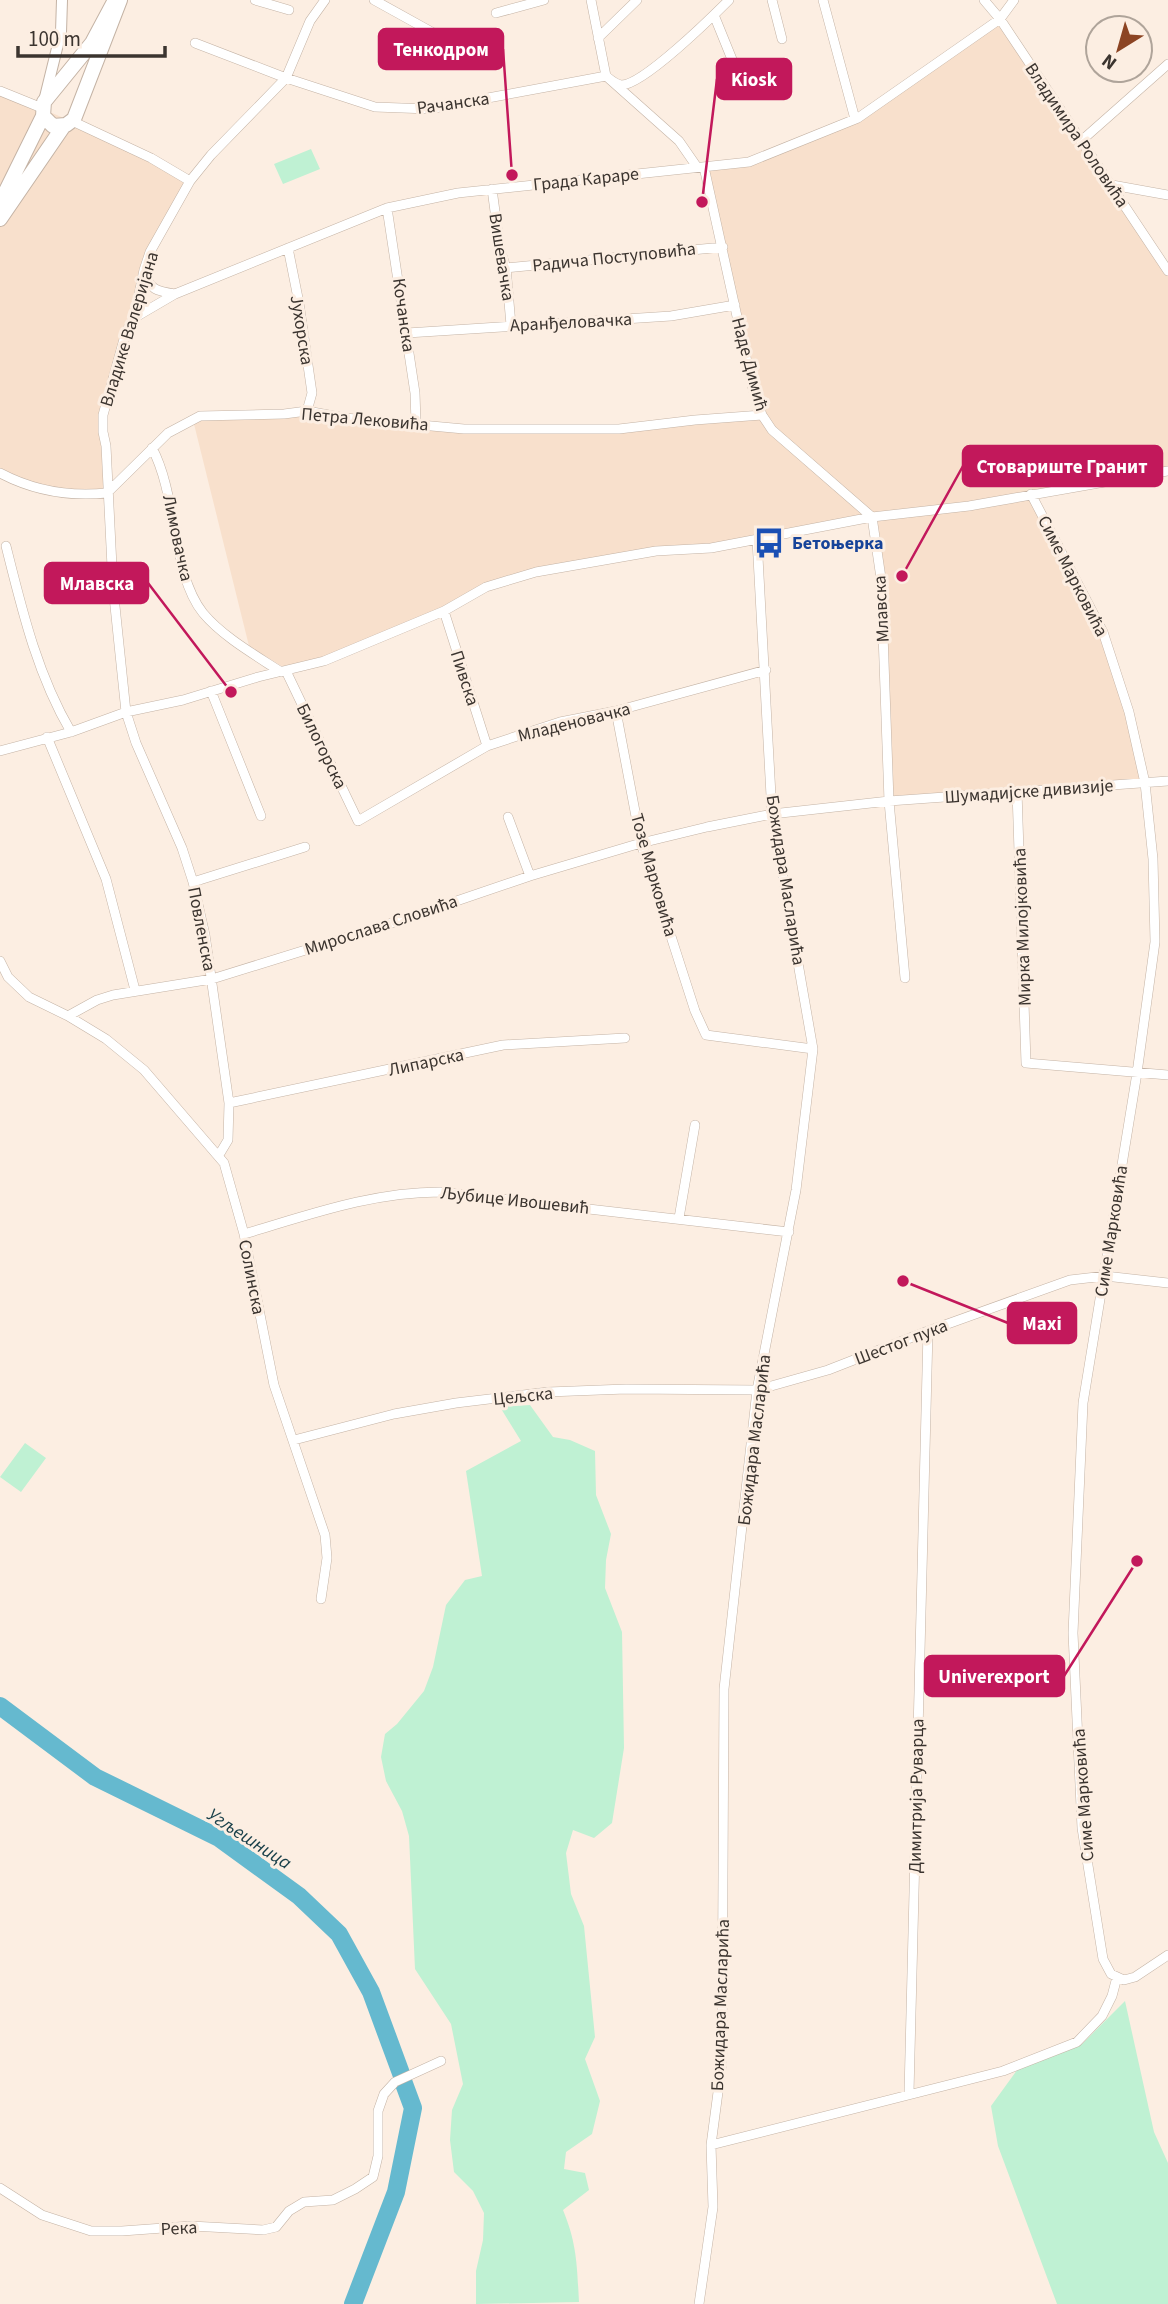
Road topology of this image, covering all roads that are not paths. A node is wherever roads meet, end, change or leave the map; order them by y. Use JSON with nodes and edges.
{"nodes":[{"id":1,"x":62,"y":0,"type":"edge"},
{"id":2,"x":117,"y":0,"type":"edge"},
{"id":3,"x":255,"y":0,"type":"edge"},
{"id":4,"x":325,"y":0,"type":"edge"},
{"id":5,"x":374,"y":0,"type":"edge"},
{"id":6,"x":544,"y":0,"type":"edge"},
{"id":7,"x":590,"y":0,"type":"edge"},
{"id":8,"x":637,"y":0,"type":"edge"},
{"id":9,"x":730,"y":0,"type":"edge"},
{"id":10,"x":772,"y":0,"type":"edge"},
{"id":11,"x":823,"y":0,"type":"edge"},
{"id":12,"x":984,"y":0,"type":"edge"},
{"id":13,"x":1014,"y":0,"type":"edge"},
{"id":14,"x":289,"y":10,"type":"dead end"},
{"id":15,"x":496,"y":13,"type":"dead end"},
{"id":16,"x":714,"y":15,"type":"junction"},
{"id":17,"x":1000,"y":19,"type":"junction"},
{"id":18,"x":439,"y":36,"type":"dead end"},
{"id":19,"x":598,"y":38,"type":"junction"},
{"id":20,"x":782,"y":40,"type":"dead end"},
{"id":21,"x":195,"y":43,"type":"dead end"},
{"id":22,"x":1168,"y":64,"type":"edge"},
{"id":23,"x":606,"y":76,"type":"junction"},
{"id":24,"x":286,"y":78,"type":"junction"},
{"id":25,"x":740,"y":79,"type":"dead end"},
{"id":26,"x":0,"y":91,"type":"edge"},
{"id":27,"x":45,"y":105,"type":"junction"},
{"id":28,"x":70,"y":120,"type":"junction"},
{"id":29,"x":855,"y":120,"type":"junction"},
{"id":30,"x":1081,"y":141,"type":"junction"},
{"id":31,"x":700,"y":167,"type":"junction"},
{"id":32,"x":190,"y":181,"type":"junction"},
{"id":33,"x":1112,"y":186,"type":"junction"},
{"id":34,"x":492,"y":189,"type":"junction"},
{"id":35,"x":1168,"y":195,"type":"edge"},
{"id":36,"x":0,"y":203,"type":"edge"},
{"id":37,"x":387,"y":208,"type":"junction"},
{"id":38,"x":0,"y":219,"type":"edge"},
{"id":39,"x":723,"y":247,"type":"junction"},
{"id":40,"x":288,"y":248,"type":"junction"},
{"id":41,"x":506,"y":268,"type":"junction"},
{"id":42,"x":144,"y":270,"type":"junction"},
{"id":43,"x":1168,"y":271,"type":"edge"},
{"id":44,"x":175,"y":294,"type":"junction"},
{"id":45,"x":735,"y":305,"type":"junction"},
{"id":46,"x":134,"y":318,"type":"junction"},
{"id":47,"x":511,"y":326,"type":"junction"},
{"id":48,"x":407,"y":333,"type":"junction"},
{"id":49,"x":307,"y":411,"type":"junction"},
{"id":50,"x":762,"y":415,"type":"junction"},
{"id":51,"x":416,"y":423,"type":"junction"},
{"id":52,"x":152,"y":448,"type":"junction"},
{"id":53,"x":1168,"y":471,"type":"edge"},
{"id":54,"x":0,"y":473,"type":"edge"},
{"id":55,"x":107,"y":493,"type":"junction"},
{"id":56,"x":1031,"y":494,"type":"junction"},
{"id":57,"x":872,"y":517,"type":"junction"},
{"id":58,"x":758,"y":539,"type":"junction"},
{"id":59,"x":6,"y":546,"type":"dead end"},
{"id":60,"x":444,"y":611,"type":"junction"},
{"id":61,"x":766,"y":670,"type":"junction"},
{"id":62,"x":283,"y":671,"type":"junction"},
{"id":63,"x":211,"y":691,"type":"junction"},
{"id":64,"x":616,"y":711,"type":"junction"},
{"id":65,"x":126,"y":712,"type":"junction"},
{"id":66,"x":71,"y":732,"type":"junction"},
{"id":67,"x":47,"y":737,"type":"junction"},
{"id":68,"x":487,"y":746,"type":"junction"},
{"id":69,"x":0,"y":751,"type":"edge"},
{"id":70,"x":1168,"y":781,"type":"edge"},
{"id":71,"x":1145,"y":783,"type":"junction"},
{"id":72,"x":1017,"y":791,"type":"junction"},
{"id":73,"x":889,"y":801,"type":"junction"},
{"id":74,"x":772,"y":814,"type":"junction"},
{"id":75,"x":261,"y":816,"type":"dead end"},
{"id":76,"x":508,"y":817,"type":"dead end"},
{"id":77,"x":358,"y":821,"type":"joint"},
{"id":78,"x":642,"y":843,"type":"junction"},
{"id":79,"x":305,"y":847,"type":"dead end"},
{"id":80,"x":530,"y":876,"type":"junction"},
{"id":81,"x":193,"y":882,"type":"junction"},
{"id":82,"x":0,"y":961,"type":"edge"},
{"id":83,"x":905,"y":978,"type":"dead end"},
{"id":84,"x":212,"y":979,"type":"junction"},
{"id":85,"x":135,"y":990,"type":"junction"},
{"id":86,"x":68,"y":1016,"type":"junction"},
{"id":87,"x":625,"y":1038,"type":"dead end"},
{"id":88,"x":814,"y":1049,"type":"junction"},
{"id":89,"x":1137,"y":1073,"type":"junction"},
{"id":90,"x":1168,"y":1075,"type":"edge"},
{"id":91,"x":229,"y":1103,"type":"junction"},
{"id":92,"x":695,"y":1125,"type":"dead end"},
{"id":93,"x":219,"y":1155,"type":"junction"},
{"id":94,"x":678,"y":1218,"type":"junction"},
{"id":95,"x":789,"y":1232,"type":"junction"},
{"id":96,"x":244,"y":1234,"type":"junction"},
{"id":97,"x":1105,"y":1276,"type":"junction"},
{"id":98,"x":1168,"y":1283,"type":"edge"},
{"id":99,"x":928,"y":1331,"type":"junction"},
{"id":100,"x":757,"y":1390,"type":"junction"},
{"id":101,"x":294,"y":1440,"type":"junction"},
{"id":102,"x":321,"y":1599,"type":"dead end"},
{"id":103,"x":1168,"y":1955,"type":"edge"},
{"id":104,"x":1121,"y":1978,"type":"junction"},
{"id":105,"x":441,"y":2061,"type":"dead end"},
{"id":106,"x":909,"y":2093,"type":"junction"},
{"id":107,"x":711,"y":2145,"type":"junction"},
{"id":108,"x":0,"y":2188,"type":"edge"},
{"id":109,"x":699,"y":2304,"type":"edge"}],
"edges":[{"from":1,"to":27,"type":"street"},
{"from":2,"to":27,"type":"main road"},
{"from":2,"to":28,"type":"main road"},
{"from":3,"to":14,"type":"street"},
{"from":4,"to":24,"type":"street","name":"Владике Валеријана"},
{"from":5,"to":18,"type":"street"},
{"from":6,"to":15,"type":"street"},
{"from":7,"to":19,"type":"street"},
{"from":8,"to":19,"type":"street"},
{"from":9,"to":16,"type":"street","name":"Рачанска"},
{"from":10,"to":20,"type":"street"},
{"from":11,"to":29,"type":"street"},
{"from":12,"to":17,"type":"street","name":"Владимира Роловића"},
{"from":13,"to":17,"type":"street","name":"Града Караре"},
{"from":16,"to":23,"type":"street","name":"Рачанска"},
{"from":16,"to":25,"type":"street"},
{"from":17,"to":29,"type":"street","name":"Града Караре"},
{"from":17,"to":30,"type":"street","name":"Владимира Роловића"},
{"from":19,"to":23,"type":"street"},
{"from":21,"to":24,"type":"street","name":"Рачанска"},
{"from":22,"to":30,"type":"street"},
{"from":23,"to":24,"type":"street","name":"Рачанска"},
{"from":23,"to":31,"type":"street","name":"Наде Димић"},
{"from":24,"to":32,"type":"street","name":"Владике Валеријана"},
{"from":26,"to":27,"type":"street"},
{"from":27,"to":28,"type":"main road"},
{"from":27,"to":28,"type":"main road"},
{"from":27,"to":36,"type":"main road"},
{"from":28,"to":32,"type":"street"},
{"from":28,"to":38,"type":"main road"},
{"from":29,"to":31,"type":"street","name":"Града Караре"},
{"from":30,"to":33,"type":"street","name":"Владимира Роловића"},
{"from":31,"to":34,"type":"street","name":"Града Караре"},
{"from":31,"to":39,"type":"street","name":"Наде Димић"},
{"from":32,"to":42,"type":"street","name":"Владике Валеријана"},
{"from":33,"to":35,"type":"street"},
{"from":33,"to":43,"type":"street","name":"Владимира Роловића"},
{"from":34,"to":37,"type":"street","name":"Града Караре"},
{"from":34,"to":41,"type":"street","name":"Вишевачка"},
{"from":37,"to":40,"type":"street","name":"Града Караре"},
{"from":37,"to":48,"type":"street","name":"Кочанска"},
{"from":39,"to":41,"type":"street","name":"Радича Поступовића"},
{"from":39,"to":45,"type":"street","name":"Наде Димић"},
{"from":40,"to":44,"type":"street","name":"Града Караре"},
{"from":40,"to":49,"type":"street","name":"Јухорска"},
{"from":41,"to":47,"type":"street","name":"Вишевачка"},
{"from":42,"to":44,"type":"street"},
{"from":42,"to":46,"type":"street","name":"Владике Валеријана"},
{"from":44,"to":46,"type":"street","name":"Града Караре"},
{"from":45,"to":47,"type":"street","name":"Аранђеловачка"},
{"from":45,"to":50,"type":"street","name":"Наде Димић"},
{"from":46,"to":55,"type":"street","name":"Владике Валеријана"},
{"from":47,"to":48,"type":"street","name":"Аранђеловачка"},
{"from":48,"to":51,"type":"street","name":"Кочанска"},
{"from":49,"to":51,"type":"street","name":"Петра Лековића"},
{"from":49,"to":52,"type":"street","name":"Петра Лековића"},
{"from":50,"to":51,"type":"street","name":"Петра Лековића"},
{"from":50,"to":57,"type":"street","name":"Наде Димић"},
{"from":52,"to":55,"type":"street","name":"Петра Лековића"},
{"from":52,"to":62,"type":"street","name":"Лимовачка"},
{"from":53,"to":56,"type":"street"},
{"from":54,"to":55,"type":"street"},
{"from":55,"to":65,"type":"street","name":"Владике Валеријана"},
{"from":56,"to":57,"type":"street"},
{"from":56,"to":71,"type":"street","name":"Симе Марковића"},
{"from":57,"to":58,"type":"street"},
{"from":57,"to":73,"type":"street","name":"Млавска"},
{"from":58,"to":60,"type":"street"},
{"from":58,"to":61,"type":"street","name":"Божидара Масларића"},
{"from":59,"to":66,"type":"street"},
{"from":60,"to":62,"type":"street"},
{"from":60,"to":68,"type":"street","name":"Пивска"},
{"from":61,"to":64,"type":"street","name":"Младеновачка"},
{"from":61,"to":74,"type":"street","name":"Божидара Масларића"},
{"from":62,"to":63,"type":"street"},
{"from":62,"to":77,"type":"street","name":"Билогорска"},
{"from":63,"to":65,"type":"street"},
{"from":63,"to":75,"type":"street"},
{"from":64,"to":68,"type":"street","name":"Младеновачка"},
{"from":64,"to":78,"type":"street","name":"Тозе Марковића"},
{"from":65,"to":66,"type":"street"},
{"from":65,"to":81,"type":"street","name":"Повленска"},
{"from":66,"to":67,"type":"street"},
{"from":67,"to":69,"type":"street"},
{"from":67,"to":85,"type":"street"},
{"from":68,"to":77,"type":"street","name":"Младеновачка"},
{"from":70,"to":71,"type":"street","name":"Шумадијске дивизије"},
{"from":71,"to":72,"type":"street","name":"Шумадијске дивизије"},
{"from":71,"to":89,"type":"street","name":"Симе Марковића"},
{"from":72,"to":73,"type":"street","name":"Шумадијске дивизије"},
{"from":72,"to":89,"type":"street","name":"Мирка Милојковића"},
{"from":73,"to":74,"type":"street","name":"Мирослава Словића"},
{"from":73,"to":83,"type":"street","name":"Млавска"},
{"from":74,"to":78,"type":"street","name":"Мирослава Словића"},
{"from":74,"to":88,"type":"street","name":"Божидара Масларића"},
{"from":76,"to":80,"type":"street"},
{"from":78,"to":80,"type":"street","name":"Мирослава Словића"},
{"from":78,"to":88,"type":"street","name":"Тозе Марковића"},
{"from":79,"to":81,"type":"street"},
{"from":80,"to":84,"type":"street","name":"Мирослава Словића"},
{"from":81,"to":84,"type":"street","name":"Повленска"},
{"from":82,"to":86,"type":"street","name":"Солинска"},
{"from":84,"to":85,"type":"street","name":"Мирослава Словића"},
{"from":84,"to":91,"type":"street","name":"Повленска"},
{"from":85,"to":86,"type":"street"},
{"from":86,"to":93,"type":"street","name":"Солинска"},
{"from":87,"to":91,"type":"street","name":"Липарска"},
{"from":88,"to":95,"type":"street","name":"Божидара Масларића"},
{"from":89,"to":90,"type":"street"},
{"from":89,"to":97,"type":"street","name":"Симе Марковића"},
{"from":91,"to":93,"type":"street","name":"Повленска"},
{"from":92,"to":94,"type":"street"},
{"from":93,"to":96,"type":"street","name":"Солинска"},
{"from":94,"to":95,"type":"street","name":"Љубице Ивошевић"},
{"from":94,"to":96,"type":"street","name":"Љубице Ивошевић"},
{"from":95,"to":100,"type":"street","name":"Божидара Масларића"},
{"from":96,"to":101,"type":"street","name":"Солинска"},
{"from":97,"to":98,"type":"street","name":"Шестог пука"},
{"from":97,"to":99,"type":"street","name":"Шестог пука"},
{"from":97,"to":104,"type":"street","name":"Симе Марковића"},
{"from":99,"to":100,"type":"street","name":"Шестог пука"},
{"from":99,"to":106,"type":"street","name":"Димитрија Руварца"},
{"from":100,"to":101,"type":"street","name":"Цељска"},
{"from":100,"to":107,"type":"street","name":"Божидара Масларића"},
{"from":101,"to":102,"type":"street","name":"Солинска"},
{"from":103,"to":104,"type":"street"},
{"from":104,"to":106,"type":"street"},
{"from":105,"to":108,"type":"street","name":"Река"},
{"from":106,"to":107,"type":"street"},
{"from":107,"to":109,"type":"street","name":"Божидара Масларића"}]}
